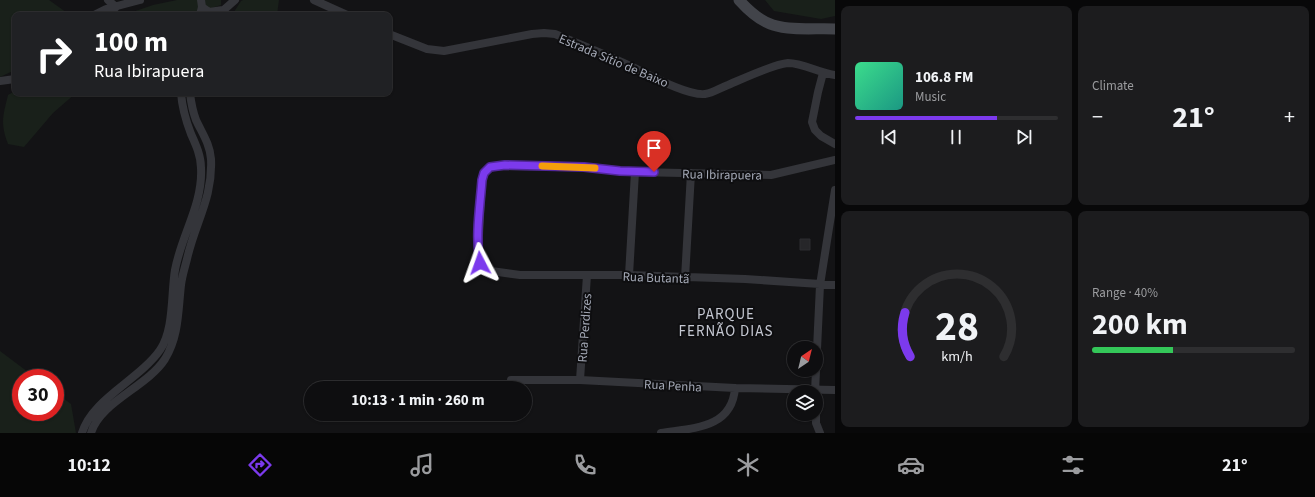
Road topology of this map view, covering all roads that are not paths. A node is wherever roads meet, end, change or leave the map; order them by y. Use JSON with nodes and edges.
{"nodes":[{"id":1,"x":108,"y":0,"type":"edge"},
{"id":2,"x":140,"y":0,"type":"edge"},
{"id":3,"x":314,"y":0,"type":"edge"},
{"id":4,"x":739,"y":0,"type":"edge"},
{"id":5,"x":234,"y":1,"type":"edge"},
{"id":6,"x":121,"y":2,"type":"edge"},
{"id":7,"x":201,"y":7,"type":"edge"},
{"id":8,"x":100,"y":12,"type":"edge"},
{"id":9,"x":220,"y":12,"type":"edge"},
{"id":10,"x":340,"y":12,"type":"edge"},
{"id":11,"x":835,"y":29,"type":"edge"},
{"id":12,"x":392,"y":35,"type":"edge"},
{"id":13,"x":823,"y":73,"type":"junction"},
{"id":14,"x":835,"y":75,"type":"edge"},
{"id":15,"x":12,"y":80,"type":"edge"},
{"id":16,"x":0,"y":81,"type":"edge"},
{"id":17,"x":182,"y":96,"type":"edge"},
{"id":18,"x":190,"y":96,"type":"edge"},
{"id":19,"x":835,"y":144,"type":"edge"},
{"id":20,"x":835,"y":160,"type":"edge"},
{"id":21,"x":635,"y":172,"type":"junction"},
{"id":22,"x":691,"y":173,"type":"junction"},
{"id":23,"x":835,"y":190,"type":"edge"},
{"id":24,"x":480,"y":263,"type":"joint"},
{"id":25,"x":628,"y":275,"type":"junction"},
{"id":26,"x":587,"y":276,"type":"junction"},
{"id":27,"x":685,"y":278,"type":"junction"},
{"id":28,"x":820,"y":285,"type":"junction"},
{"id":29,"x":835,"y":285,"type":"edge"},
{"id":30,"x":511,"y":380,"type":"dead end"},
{"id":31,"x":580,"y":380,"type":"junction"},
{"id":32,"x":815,"y":385,"type":"edge"},
{"id":33,"x":735,"y":388,"type":"junction"},
{"id":34,"x":787,"y":389,"type":"edge"},
{"id":35,"x":823,"y":390,"type":"edge"},
{"id":36,"x":835,"y":390,"type":"edge"},
{"id":37,"x":816,"y":421,"type":"edge"},
{"id":38,"x":82,"y":433,"type":"edge"},
{"id":39,"x":91,"y":433,"type":"edge"},
{"id":40,"x":661,"y":433,"type":"edge"},
{"id":41,"x":820,"y":433,"type":"edge"}],
"edges":[{"from":1,"to":6,"type":"street"},
{"from":2,"to":6,"type":"street"},
{"from":3,"to":10,"type":"street"},
{"from":4,"to":11,"type":"main road"},
{"from":5,"to":9,"type":"street"},
{"from":6,"to":8,"type":"street"},
{"from":7,"to":9,"type":"street"},
{"from":12,"to":13,"type":"street","name":"Estrada Sítio de Baixo"},
{"from":13,"to":14,"type":"street","name":"Estrada Sítio de Baixo"},
{"from":13,"to":19,"type":"street"},
{"from":15,"to":16,"type":"street"},
{"from":17,"to":38,"type":"street"},
{"from":18,"to":39,"type":"street"},
{"from":20,"to":22,"type":"street","name":"Rua Ibirapuera"},
{"from":21,"to":22,"type":"street","name":"Rua Ibirapuera"},
{"from":21,"to":24,"type":"street","name":"Rua Ibirapuera"},
{"from":21,"to":25,"type":"street"},
{"from":22,"to":27,"type":"street"},
{"from":23,"to":28,"type":"street"},
{"from":24,"to":26,"type":"street","name":"Rua Butantã"},
{"from":25,"to":26,"type":"street","name":"Rua Butantã"},
{"from":25,"to":27,"type":"street","name":"Rua Butantã"},
{"from":26,"to":31,"type":"street","name":"Rua Perdizes"},
{"from":27,"to":28,"type":"street","name":"Rua Butantã"},
{"from":28,"to":29,"type":"street","name":"Rua Butantã"},
{"from":28,"to":32,"type":"street"},
{"from":30,"to":31,"type":"street","name":"Rua Penha"},
{"from":31,"to":33,"type":"street","name":"Rua Penha"},
{"from":33,"to":34,"type":"street","name":"Rua Penha"},
{"from":33,"to":40,"type":"street"},
{"from":35,"to":36,"type":"street","name":"Rua Penha"},
{"from":37,"to":41,"type":"street"}]}
